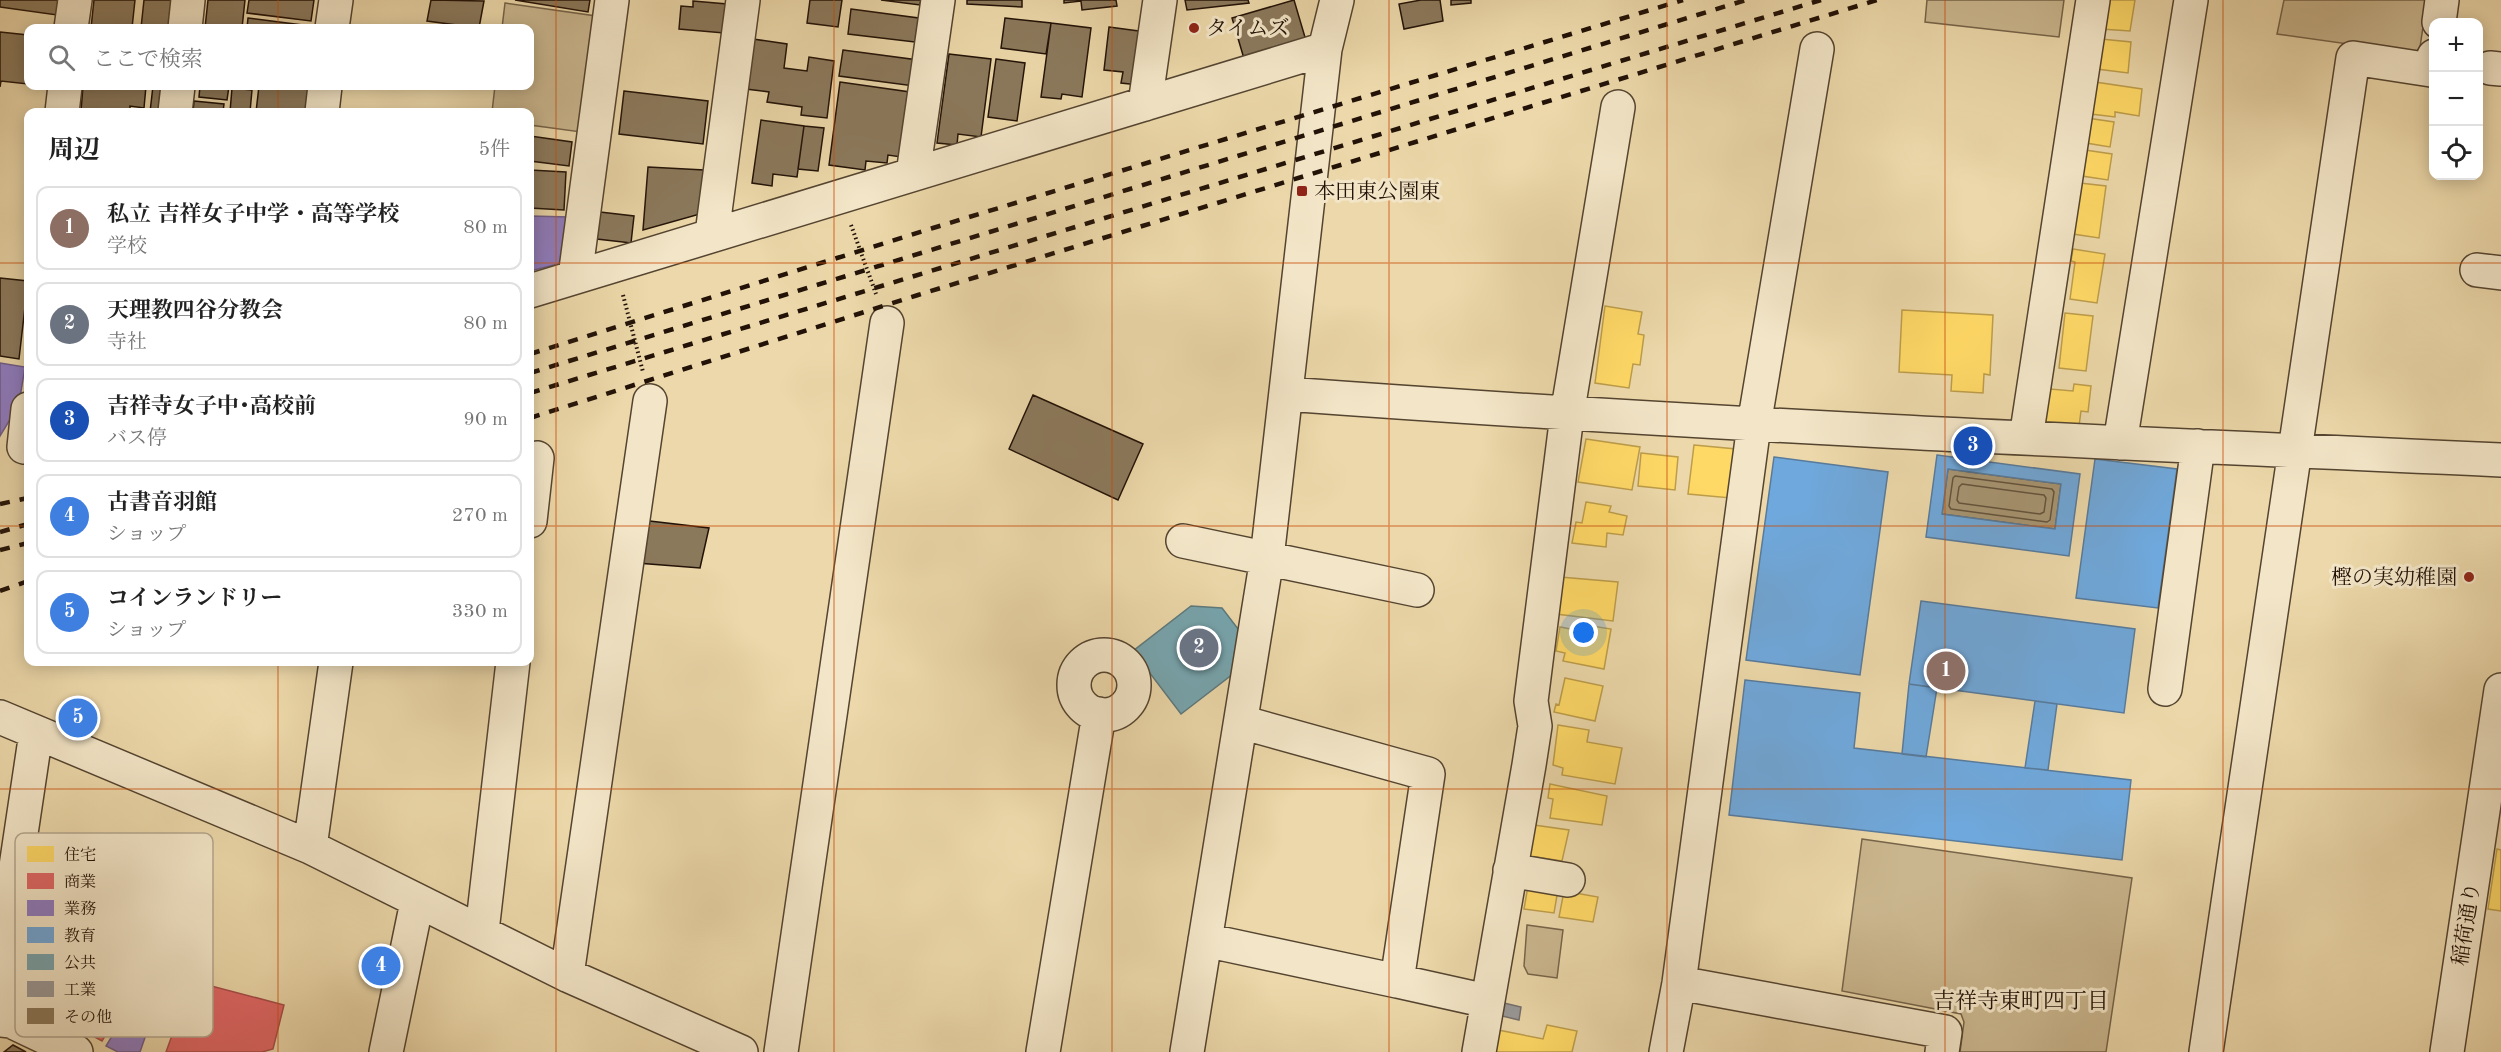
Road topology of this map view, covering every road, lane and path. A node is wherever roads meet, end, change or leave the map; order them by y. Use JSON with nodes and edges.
{"nodes":[{"id":1,"x":75,"y":0,"type":"edge"},
{"id":2,"x":188,"y":0,"type":"edge"},
{"id":3,"x":336,"y":0,"type":"edge"},
{"id":4,"x":612,"y":0,"type":"edge"},
{"id":5,"x":743,"y":0,"type":"edge"},
{"id":6,"x":938,"y":0,"type":"edge"},
{"id":7,"x":1160,"y":0,"type":"edge"},
{"id":8,"x":1338,"y":0,"type":"edge"},
{"id":9,"x":2093,"y":0,"type":"edge"},
{"id":10,"x":2191,"y":0,"type":"edge"},
{"id":11,"x":2442,"y":0,"type":"edge"},
{"id":12,"x":2440,"y":18,"type":"edge"},
{"id":13,"x":72,"y":24,"type":"edge"},
{"id":14,"x":185,"y":24,"type":"edge"},
{"id":15,"x":333,"y":24,"type":"edge"},
{"id":16,"x":1325,"y":49,"type":"junction"},
{"id":17,"x":1817,"y":49,"type":"dead end"},
{"id":18,"x":2429,"y":70,"type":"edge"},
{"id":19,"x":65,"y":90,"type":"edge"},
{"id":20,"x":178,"y":90,"type":"edge"},
{"id":21,"x":325,"y":90,"type":"edge"},
{"id":22,"x":1145,"y":104,"type":"junction"},
{"id":23,"x":1618,"y":107,"type":"dead end"},
{"id":24,"x":62,"y":108,"type":"edge"},
{"id":25,"x":175,"y":108,"type":"edge"},
{"id":26,"x":322,"y":108,"type":"edge"},
{"id":27,"x":913,"y":174,"type":"junction"},
{"id":28,"x":841,"y":196,"type":"junction"},
{"id":29,"x":712,"y":234,"type":"junction"},
{"id":30,"x":616,"y":264,"type":"junction"},
{"id":31,"x":575,"y":277,"type":"junction"},
{"id":32,"x":534,"y":290,"type":"edge"},
{"id":33,"x":886,"y":323,"type":"joint"},
{"id":34,"x":1286,"y":394,"type":"junction"},
{"id":35,"x":650,"y":401,"type":"joint"},
{"id":36,"x":1568,"y":415,"type":"junction"},
{"id":37,"x":24,"y":425,"type":"edge"},
{"id":38,"x":1754,"y":425,"type":"junction"},
{"id":39,"x":2026,"y":438,"type":"junction"},
{"id":40,"x":2120,"y":443,"type":"junction"},
{"id":41,"x":2198,"y":446,"type":"junction"},
{"id":42,"x":18,"y":449,"type":"edge"},
{"id":43,"x":2296,"y":451,"type":"junction"},
{"id":44,"x":537,"y":458,"type":"dead end"},
{"id":45,"x":2501,"y":460,"type":"edge"},
{"id":46,"x":534,"y":485,"type":"edge"},
{"id":47,"x":1183,"y":541,"type":"dead end"},
{"id":48,"x":1267,"y":558,"type":"junction"},
{"id":49,"x":1417,"y":590,"type":"dead end"},
{"id":50,"x":335,"y":666,"type":"edge"},
{"id":51,"x":513,"y":666,"type":"edge"},
{"id":52,"x":2165,"y":689,"type":"dead end"},
{"id":53,"x":2501,"y":690,"type":"edge"},
{"id":54,"x":1099,"y":714,"type":"dead end"},
{"id":55,"x":0,"y":717,"type":"edge"},
{"id":56,"x":1241,"y":722,"type":"junction"},
{"id":57,"x":36,"y":733,"type":"junction"},
{"id":58,"x":2491,"y":828,"type":"edge"},
{"id":59,"x":16,"y":833,"type":"edge"},
{"id":60,"x":15,"y":838,"type":"edge"},
{"id":61,"x":310,"y":847,"type":"junction"},
{"id":62,"x":1510,"y":870,"type":"junction"},
{"id":63,"x":7,"y":878,"type":"edge"},
{"id":64,"x":1568,"y":880,"type":"dead end"},
{"id":65,"x":417,"y":902,"type":"junction"},
{"id":66,"x":482,"y":931,"type":"junction"},
{"id":67,"x":1205,"y":940,"type":"junction"},
{"id":68,"x":567,"y":975,"type":"junction"},
{"id":69,"x":1396,"y":981,"type":"junction"},
{"id":70,"x":1678,"y":982,"type":"junction"},
{"id":71,"x":1487,"y":1001,"type":"junction"},
{"id":72,"x":0,"y":1011,"type":"edge"},
{"id":73,"x":0,"y":1020,"type":"edge"},
{"id":74,"x":15,"y":1023,"type":"edge"},
{"id":75,"x":45,"y":1037,"type":"edge"},
{"id":76,"x":682,"y":1039,"type":"edge"},
{"id":77,"x":76,"y":1052,"type":"edge"},
{"id":78,"x":386,"y":1052,"type":"edge"},
{"id":79,"x":741,"y":1052,"type":"edge"},
{"id":80,"x":782,"y":1052,"type":"edge"},
{"id":81,"x":1043,"y":1052,"type":"edge"},
{"id":82,"x":1186,"y":1052,"type":"edge"},
{"id":83,"x":1479,"y":1052,"type":"edge"},
{"id":84,"x":1666,"y":1052,"type":"edge"},
{"id":85,"x":1942,"y":1052,"type":"edge"},
{"id":86,"x":2206,"y":1052,"type":"edge"},
{"id":87,"x":2446,"y":1052,"type":"edge"}],
"edges":[{"from":1,"to":13,"type":"street"},
{"from":2,"to":14,"type":"street"},
{"from":3,"to":15,"type":"street"},
{"from":4,"to":31,"type":"street"},
{"from":5,"to":29,"type":"street"},
{"from":6,"to":27,"type":"street"},
{"from":7,"to":22,"type":"street"},
{"from":8,"to":16,"type":"street"},
{"from":9,"to":39,"type":"street"},
{"from":10,"to":40,"type":"street"},
{"from":11,"to":12,"type":"street"},
{"from":16,"to":22,"type":"street"},
{"from":16,"to":34,"type":"street"},
{"from":17,"to":38,"type":"street"},
{"from":18,"to":43,"type":"street"},
{"from":19,"to":24,"type":"street"},
{"from":20,"to":25,"type":"street"},
{"from":21,"to":26,"type":"street"},
{"from":22,"to":27,"type":"street"},
{"from":23,"to":36,"type":"street"},
{"from":27,"to":28,"type":"street"},
{"from":28,"to":29,"type":"street"},
{"from":28,"to":33,"type":"path"},
{"from":29,"to":30,"type":"street"},
{"from":30,"to":31,"type":"street"},
{"from":30,"to":35,"type":"path"},
{"from":31,"to":32,"type":"street"},
{"from":33,"to":80,"type":"street"},
{"from":34,"to":36,"type":"street"},
{"from":34,"to":48,"type":"street"},
{"from":35,"to":68,"type":"street"},
{"from":36,"to":38,"type":"street"},
{"from":36,"to":62,"type":"street"},
{"from":37,"to":42,"type":"street"},
{"from":38,"to":39,"type":"street"},
{"from":38,"to":70,"type":"street"},
{"from":39,"to":40,"type":"street"},
{"from":40,"to":41,"type":"street"},
{"from":41,"to":43,"type":"street"},
{"from":41,"to":52,"type":"street"},
{"from":43,"to":45,"type":"street"},
{"from":43,"to":86,"type":"street"},
{"from":44,"to":46,"type":"street"},
{"from":47,"to":48,"type":"street"},
{"from":48,"to":49,"type":"street"},
{"from":48,"to":56,"type":"street"},
{"from":50,"to":61,"type":"street"},
{"from":51,"to":66,"type":"street"},
{"from":53,"to":58,"type":"street","name":"稲荷通り"},
{"from":54,"to":81,"type":"street"},
{"from":55,"to":57,"type":"street"},
{"from":56,"to":67,"type":"street"},
{"from":56,"to":69,"type":"street"},
{"from":57,"to":59,"type":"street"},
{"from":57,"to":61,"type":"street"},
{"from":58,"to":87,"type":"street","name":"稲荷通り"},
{"from":60,"to":63,"type":"street"},
{"from":61,"to":65,"type":"street"},
{"from":62,"to":64,"type":"street"},
{"from":62,"to":71,"type":"street"},
{"from":63,"to":72,"type":"street"},
{"from":65,"to":66,"type":"street"},
{"from":65,"to":78,"type":"street"},
{"from":66,"to":68,"type":"street"},
{"from":67,"to":69,"type":"street"},
{"from":67,"to":82,"type":"street"},
{"from":68,"to":76,"type":"street"},
{"from":69,"to":71,"type":"street"},
{"from":70,"to":84,"type":"street"},
{"from":70,"to":85,"type":"street"},
{"from":71,"to":83,"type":"street"},
{"from":73,"to":74,"type":"street"},
{"from":75,"to":77,"type":"street"},
{"from":76,"to":79,"type":"street"}]}
